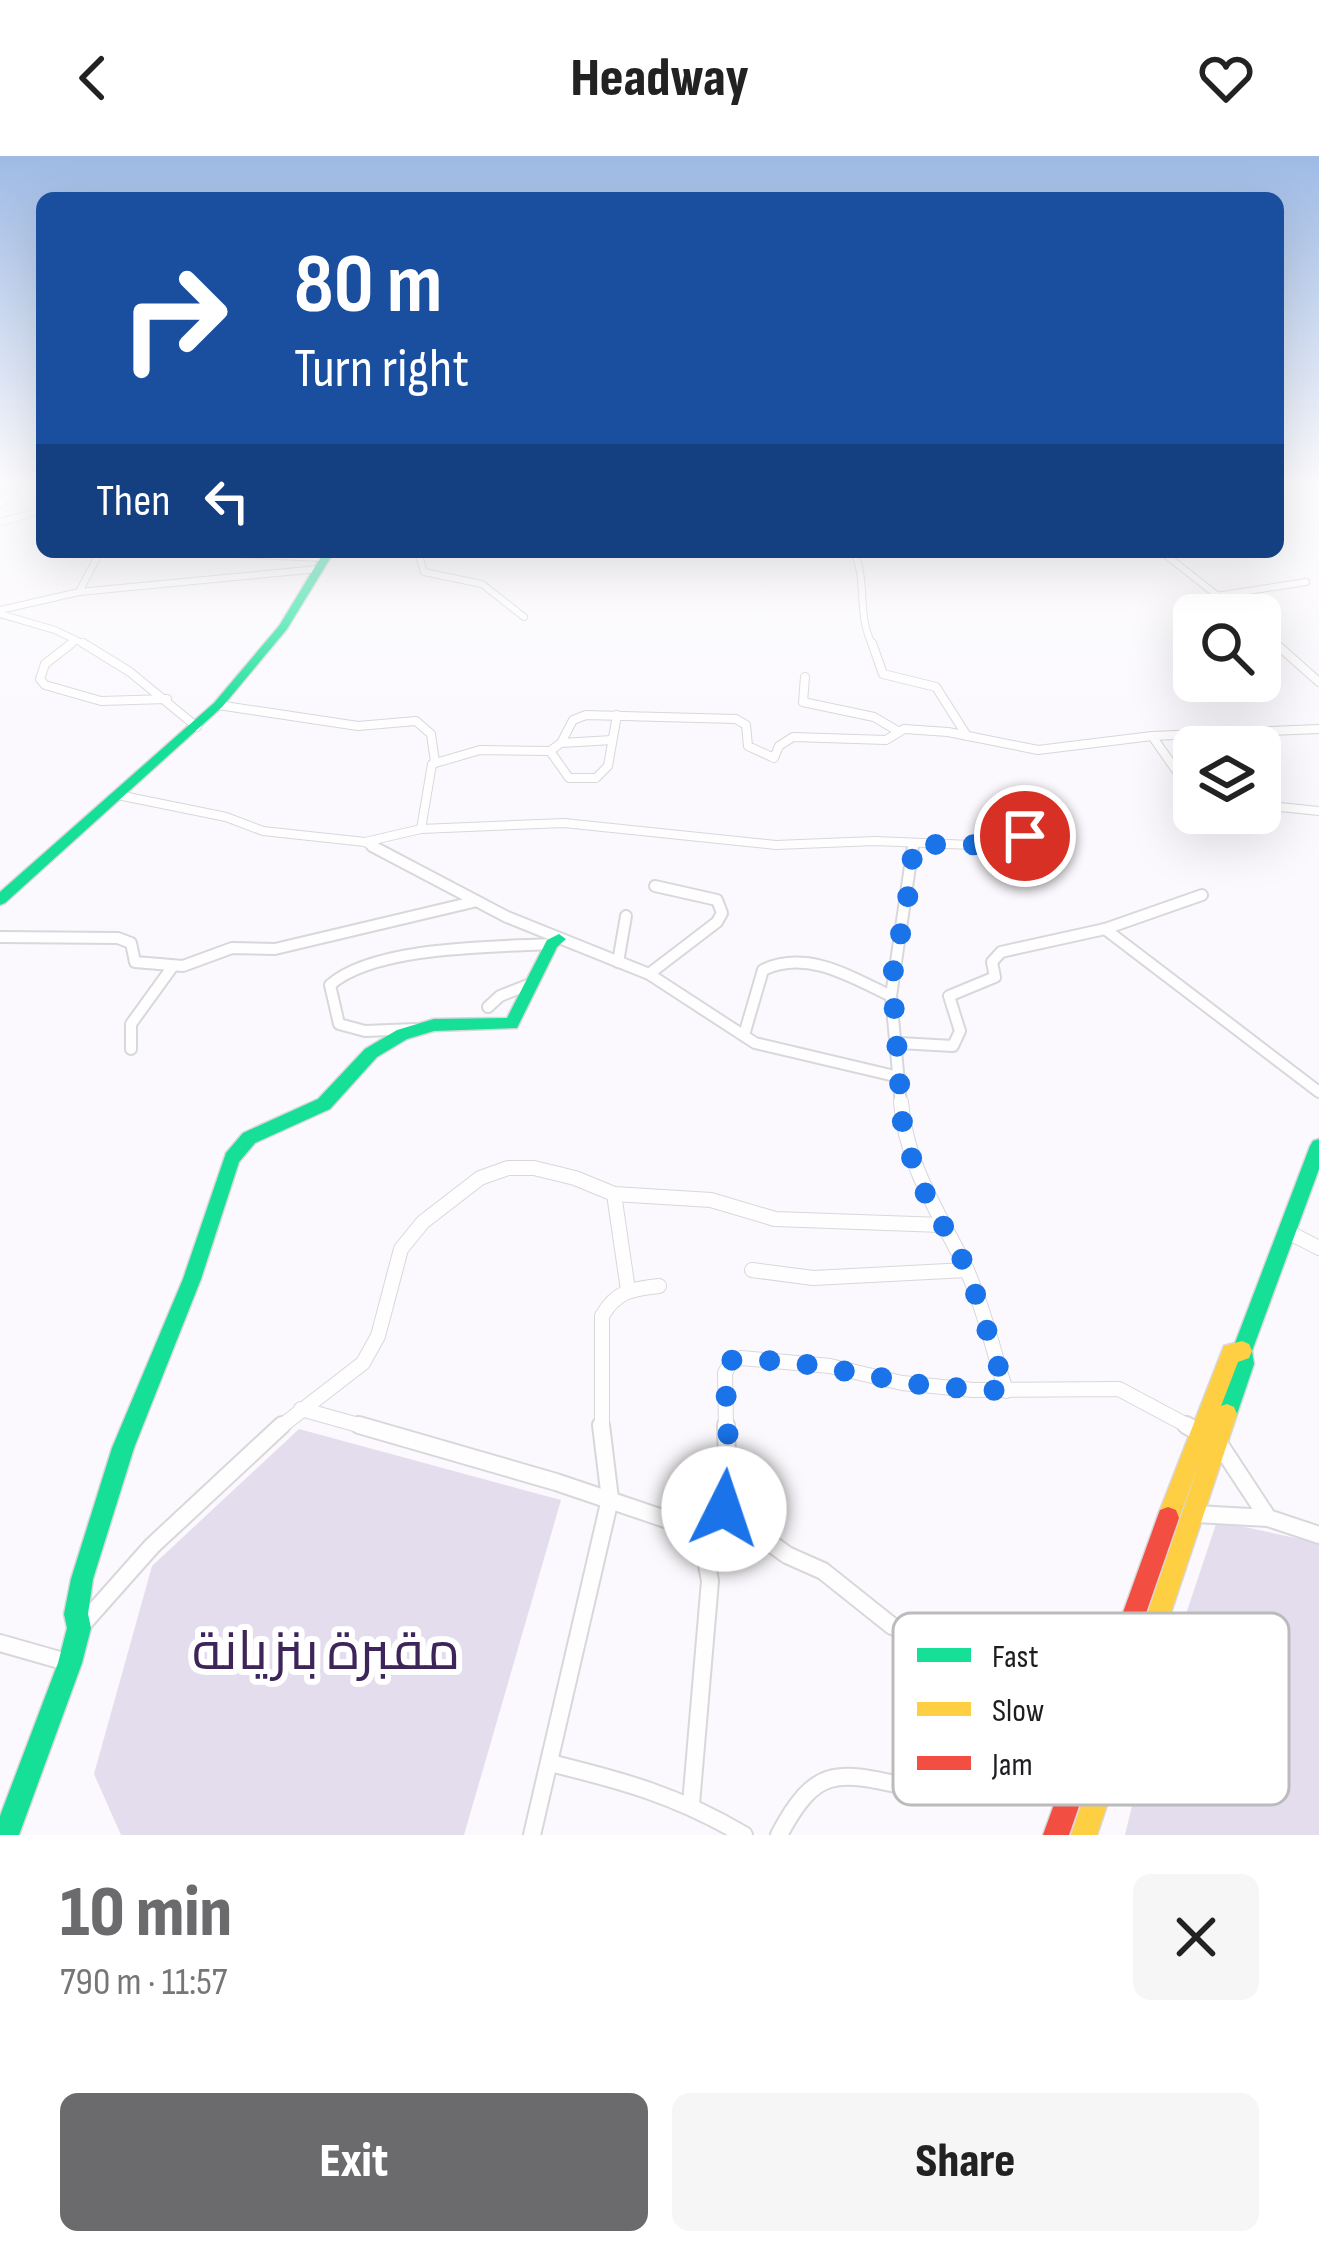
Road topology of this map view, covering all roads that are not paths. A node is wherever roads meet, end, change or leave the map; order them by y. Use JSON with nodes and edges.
{"nodes":[{"id":1,"x":95,"y":561,"type":"edge"},
{"id":2,"x":314,"y":561,"type":"edge"},
{"id":3,"x":323,"y":561,"type":"edge"},
{"id":4,"x":421,"y":561,"type":"edge"},
{"id":5,"x":857,"y":561,"type":"edge"},
{"id":6,"x":1173,"y":561,"type":"edge"},
{"id":7,"x":1306,"y":582,"type":"dead end"},
{"id":8,"x":79,"y":592,"type":"junction"},
{"id":9,"x":1214,"y":594,"type":"edge"},
{"id":10,"x":1229,"y":594,"type":"edge"},
{"id":11,"x":0,"y":612,"type":"edge"},
{"id":12,"x":524,"y":617,"type":"dead end"},
{"id":13,"x":74,"y":640,"type":"junction"},
{"id":14,"x":1281,"y":648,"type":"edge"},
{"id":15,"x":805,"y":676,"type":"dead end"},
{"id":16,"x":1319,"y":682,"type":"edge"},
{"id":17,"x":167,"y":699,"type":"junction"},
{"id":18,"x":218,"y":705,"type":"junction"},
{"id":19,"x":617,"y":715,"type":"junction"},
{"id":20,"x":197,"y":727,"type":"junction"},
{"id":21,"x":1319,"y":729,"type":"edge"},
{"id":22,"x":896,"y":730,"type":"junction"},
{"id":23,"x":968,"y":736,"type":"junction"},
{"id":24,"x":1152,"y":736,"type":"junction"},
{"id":25,"x":612,"y":740,"type":"junction"},
{"id":26,"x":562,"y":743,"type":"junction"},
{"id":27,"x":550,"y":752,"type":"junction"},
{"id":28,"x":435,"y":762,"type":"junction"},
{"id":29,"x":1173,"y":766,"type":"edge"},
{"id":30,"x":118,"y":795,"type":"junction"},
{"id":31,"x":1281,"y":807,"type":"edge"},
{"id":32,"x":1319,"y":811,"type":"edge"},
{"id":33,"x":422,"y":829,"type":"junction"},
{"id":34,"x":1025,"y":836,"type":"dead end"},
{"id":35,"x":364,"y":842,"type":"junction"},
{"id":36,"x":913,"y":844,"type":"junction"},
{"id":37,"x":655,"y":886,"type":"dead end"},
{"id":38,"x":1202,"y":895,"type":"dead end"},
{"id":39,"x":0,"y":900,"type":"edge"},
{"id":40,"x":476,"y":902,"type":"junction"},
{"id":41,"x":626,"y":916,"type":"dead end"},
{"id":42,"x":1105,"y":929,"type":"junction"},
{"id":43,"x":0,"y":937,"type":"edge"},
{"id":44,"x":556,"y":942,"type":"junction"},
{"id":45,"x":618,"y":962,"type":"junction"},
{"id":46,"x":173,"y":966,"type":"junction"},
{"id":47,"x":649,"y":974,"type":"junction"},
{"id":48,"x":532,"y":983,"type":"junction"},
{"id":49,"x":891,"y":996,"type":"junction"},
{"id":50,"x":488,"y":1006,"type":"dead end"},
{"id":51,"x":416,"y":1029,"type":"junction"},
{"id":52,"x":744,"y":1035,"type":"junction"},
{"id":53,"x":898,"y":1042,"type":"junction"},
{"id":54,"x":130,"y":1049,"type":"dead end"},
{"id":55,"x":899,"y":1077,"type":"junction"},
{"id":56,"x":1319,"y":1092,"type":"edge"},
{"id":57,"x":1319,"y":1146,"type":"edge"},
{"id":58,"x":614,"y":1194,"type":"junction"},
{"id":59,"x":942,"y":1225,"type":"junction"},
{"id":60,"x":1288,"y":1232,"type":"junction"},
{"id":61,"x":1319,"y":1248,"type":"edge"},
{"id":62,"x":752,"y":1270,"type":"dead end"},
{"id":63,"x":968,"y":1270,"type":"junction"},
{"id":64,"x":659,"y":1286,"type":"dead end"},
{"id":65,"x":628,"y":1290,"type":"junction"},
{"id":66,"x":1243,"y":1351,"type":"junction"},
{"id":67,"x":1006,"y":1391,"type":"junction"},
{"id":68,"x":301,"y":1408,"type":"junction"},
{"id":69,"x":1198,"y":1432,"type":"junction"},
{"id":70,"x":1218,"y":1442,"type":"junction"},
{"id":71,"x":610,"y":1499,"type":"junction"},
{"id":72,"x":724,"y":1509,"type":"junction"},
{"id":73,"x":1193,"y":1514,"type":"junction"},
{"id":74,"x":1268,"y":1518,"type":"junction"},
{"id":75,"x":700,"y":1526,"type":"junction"},
{"id":76,"x":1319,"y":1535,"type":"edge"},
{"id":77,"x":1137,"y":1613,"type":"edge"},
{"id":78,"x":1159,"y":1613,"type":"edge"},
{"id":79,"x":893,"y":1626,"type":"edge"},
{"id":80,"x":79,"y":1628,"type":"junction"},
{"id":81,"x":0,"y":1643,"type":"edge"},
{"id":82,"x":70,"y":1663,"type":"junction"},
{"id":83,"x":550,"y":1763,"type":"junction"},
{"id":84,"x":893,"y":1784,"type":"edge"},
{"id":85,"x":691,"y":1804,"type":"junction"},
{"id":86,"x":1067,"y":1805,"type":"edge"},
{"id":87,"x":1094,"y":1805,"type":"edge"},
{"id":88,"x":736,"y":1833,"type":"edge"},
{"id":89,"x":6,"y":1835,"type":"edge"},
{"id":90,"x":532,"y":1835,"type":"edge"},
{"id":91,"x":778,"y":1835,"type":"edge"},
{"id":92,"x":1056,"y":1835,"type":"edge"},
{"id":93,"x":1084,"y":1835,"type":"edge"}],
"edges":[{"from":1,"to":8,"type":"street"},
{"from":2,"to":8,"type":"street"},
{"from":3,"to":18,"type":"street"},
{"from":4,"to":12,"type":"street"},
{"from":5,"to":23,"type":"street"},
{"from":6,"to":9,"type":"street"},
{"from":7,"to":10,"type":"street"},
{"from":8,"to":11,"type":"street"},
{"from":11,"to":13,"type":"street"},
{"from":13,"to":17,"type":"street"},
{"from":13,"to":17,"type":"street"},
{"from":14,"to":16,"type":"street"},
{"from":15,"to":22,"type":"street"},
{"from":17,"to":20,"type":"street"},
{"from":18,"to":20,"type":"street"},
{"from":18,"to":28,"type":"street"},
{"from":19,"to":22,"type":"street"},
{"from":19,"to":25,"type":"street"},
{"from":19,"to":26,"type":"street"},
{"from":20,"to":30,"type":"street"},
{"from":21,"to":24,"type":"street"},
{"from":22,"to":23,"type":"street"},
{"from":23,"to":24,"type":"street"},
{"from":24,"to":29,"type":"street"},
{"from":25,"to":26,"type":"street"},
{"from":25,"to":27,"type":"street"},
{"from":26,"to":27,"type":"street"},
{"from":27,"to":28,"type":"street"},
{"from":28,"to":33,"type":"street"},
{"from":30,"to":35,"type":"street"},
{"from":30,"to":39,"type":"street"},
{"from":31,"to":32,"type":"street"},
{"from":33,"to":35,"type":"street"},
{"from":33,"to":36,"type":"street"},
{"from":34,"to":36,"type":"street"},
{"from":35,"to":40,"type":"street"},
{"from":36,"to":49,"type":"street"},
{"from":37,"to":47,"type":"street"},
{"from":38,"to":42,"type":"street"},
{"from":40,"to":44,"type":"street"},
{"from":40,"to":46,"type":"street"},
{"from":41,"to":45,"type":"street"},
{"from":42,"to":53,"type":"street"},
{"from":42,"to":56,"type":"street"},
{"from":43,"to":46,"type":"street"},
{"from":44,"to":45,"type":"street"},
{"from":44,"to":48,"type":"street"},
{"from":44,"to":51,"type":"street"},
{"from":45,"to":47,"type":"street"},
{"from":46,"to":54,"type":"street"},
{"from":47,"to":52,"type":"street"},
{"from":48,"to":50,"type":"street"},
{"from":48,"to":51,"type":"street"},
{"from":49,"to":52,"type":"street"},
{"from":49,"to":53,"type":"street"},
{"from":51,"to":80,"type":"street"},
{"from":52,"to":55,"type":"street"},
{"from":53,"to":55,"type":"street"},
{"from":55,"to":59,"type":"street"},
{"from":57,"to":60,"type":"street"},
{"from":58,"to":59,"type":"street"},
{"from":58,"to":65,"type":"street"},
{"from":58,"to":68,"type":"street"},
{"from":59,"to":63,"type":"street"},
{"from":60,"to":61,"type":"street"},
{"from":60,"to":66,"type":"street"},
{"from":62,"to":63,"type":"street"},
{"from":63,"to":67,"type":"street"},
{"from":64,"to":65,"type":"street"},
{"from":65,"to":71,"type":"street"},
{"from":66,"to":69,"type":"street"},
{"from":66,"to":70,"type":"street"},
{"from":67,"to":69,"type":"street"},
{"from":67,"to":72,"type":"street"},
{"from":68,"to":71,"type":"street"},
{"from":68,"to":80,"type":"street"},
{"from":69,"to":77,"type":"street"},
{"from":70,"to":73,"type":"street"},
{"from":70,"to":74,"type":"street"},
{"from":71,"to":75,"type":"street"},
{"from":71,"to":83,"type":"street"},
{"from":72,"to":75,"type":"street"},
{"from":72,"to":79,"type":"street"},
{"from":73,"to":74,"type":"street"},
{"from":73,"to":78,"type":"street"},
{"from":74,"to":76,"type":"street"},
{"from":75,"to":85,"type":"street"},
{"from":80,"to":82,"type":"street"},
{"from":81,"to":82,"type":"street"},
{"from":82,"to":89,"type":"street"},
{"from":83,"to":85,"type":"street"},
{"from":83,"to":90,"type":"street"},
{"from":84,"to":91,"type":"street"},
{"from":85,"to":88,"type":"street"},
{"from":86,"to":92,"type":"street"},
{"from":87,"to":93,"type":"street"}]}
